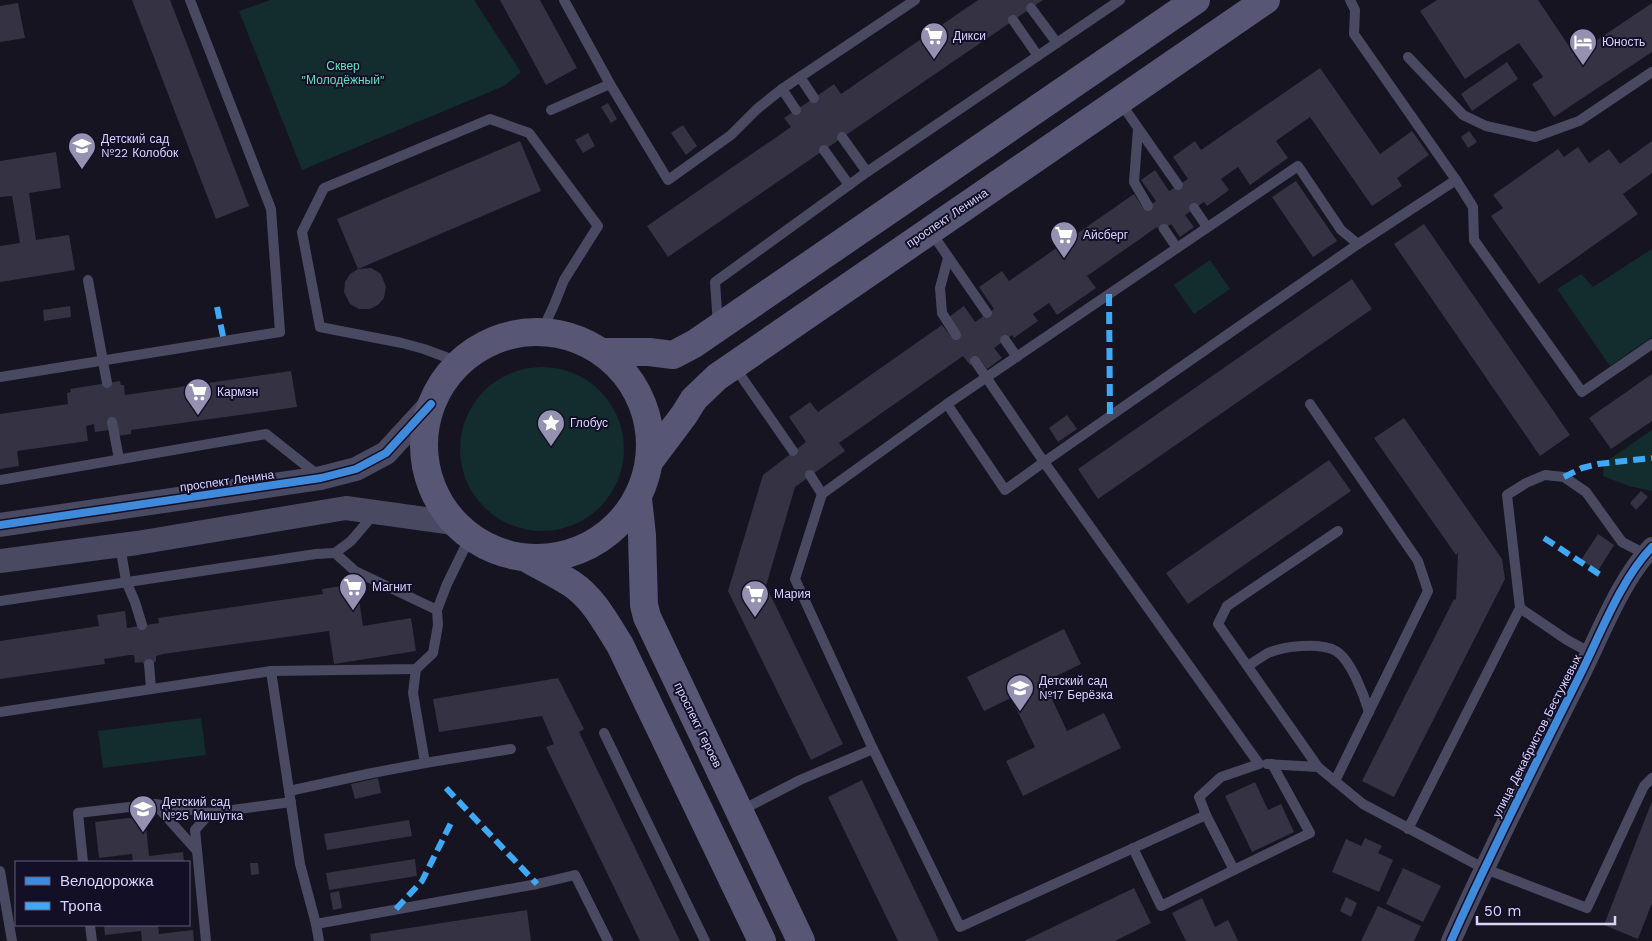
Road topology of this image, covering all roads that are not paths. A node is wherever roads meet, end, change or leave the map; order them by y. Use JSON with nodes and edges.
{"nodes":[{"id":1,"x":190,"y":0,"type":"edge"},
{"id":2,"x":564,"y":0,"type":"edge"},
{"id":3,"x":915,"y":0,"type":"edge"},
{"id":4,"x":1120,"y":0,"type":"edge"},
{"id":5,"x":1196,"y":0,"type":"edge"},
{"id":6,"x":1266,"y":0,"type":"edge"},
{"id":7,"x":1350,"y":0,"type":"edge"},
{"id":8,"x":1030,"y":8,"type":"dead end"},
{"id":9,"x":1013,"y":20,"type":"dead end"},
{"id":10,"x":1057,"y":43,"type":"junction"},
{"id":11,"x":1038,"y":56,"type":"junction"},
{"id":12,"x":1408,"y":56,"type":"dead end"},
{"id":13,"x":1652,"y":72,"type":"edge"},
{"id":14,"x":800,"y":77,"type":"junction"},
{"id":15,"x":610,"y":84,"type":"junction"},
{"id":16,"x":782,"y":90,"type":"junction"},
{"id":17,"x":814,"y":98,"type":"dead end"},
{"id":18,"x":1118,"y":101,"type":"junction"},
{"id":19,"x":551,"y":110,"type":"dead end"},
{"id":20,"x":796,"y":110,"type":"dead end"},
{"id":21,"x":1138,"y":129,"type":"junction"},
{"id":22,"x":842,"y":137,"type":"dead end"},
{"id":23,"x":824,"y":150,"type":"dead end"},
{"id":24,"x":867,"y":172,"type":"junction"},
{"id":25,"x":1456,"y":180,"type":"junction"},
{"id":26,"x":849,"y":185,"type":"junction"},
{"id":27,"x":1178,"y":185,"type":"dead end"},
{"id":28,"x":1148,"y":206,"type":"dead end"},
{"id":29,"x":1194,"y":208,"type":"dead end"},
{"id":30,"x":1207,"y":227,"type":"junction"},
{"id":31,"x":1164,"y":229,"type":"dead end"},
{"id":32,"x":930,"y":230,"type":"junction"},
{"id":33,"x":1358,"y":244,"type":"junction"},
{"id":34,"x":1177,"y":248,"type":"junction"},
{"id":35,"x":948,"y":258,"type":"junction"},
{"id":36,"x":88,"y":280,"type":"dead end"},
{"id":37,"x":987,"y":314,"type":"dead end"},
{"id":38,"x":718,"y":327,"type":"junction"},
{"id":39,"x":542,"y":331,"type":"junction"},
{"id":40,"x":956,"y":335,"type":"dead end"},
{"id":41,"x":1005,"y":340,"type":"dead end"},
{"id":42,"x":1652,"y":344,"type":"edge"},
{"id":43,"x":604,"y":352,"type":"junction"},
{"id":44,"x":1017,"y":357,"type":"junction"},
{"id":45,"x":103,"y":361,"type":"junction"},
{"id":46,"x":974,"y":361,"type":"dead end"},
{"id":47,"x":460,"y":362,"type":"junction"},
{"id":48,"x":734,"y":365,"type":"junction"},
{"id":49,"x":0,"y":377,"type":"edge"},
{"id":50,"x":986,"y":378,"type":"junction"},
{"id":51,"x":106,"y":383,"type":"dead end"},
{"id":52,"x":431,"y":404,"type":"junction"},
{"id":53,"x":947,"y":404,"type":"junction"},
{"id":54,"x":1310,"y":404,"type":"dead end"},
{"id":55,"x":112,"y":422,"type":"dead end"},
{"id":56,"x":793,"y":452,"type":"dead end"},
{"id":57,"x":119,"y":458,"type":"junction"},
{"id":58,"x":651,"y":459,"type":"junction"},
{"id":59,"x":1044,"y":462,"type":"junction"},
{"id":60,"x":810,"y":475,"type":"dead end"},
{"id":61,"x":321,"y":478,"type":"junction"},
{"id":62,"x":0,"y":480,"type":"edge"},
{"id":63,"x":822,"y":494,"type":"junction"},
{"id":64,"x":638,"y":499,"type":"junction"},
{"id":65,"x":375,"y":512,"type":"junction"},
{"id":66,"x":0,"y":526,"type":"edge"},
{"id":67,"x":462,"y":530,"type":"junction"},
{"id":68,"x":1338,"y":531,"type":"dead end"},
{"id":69,"x":120,"y":545,"type":"junction"},
{"id":70,"x":1649,"y":551,"type":"edge"},
{"id":71,"x":335,"y":553,"type":"junction"},
{"id":72,"x":528,"y":559,"type":"junction"},
{"id":73,"x":0,"y":561,"type":"edge"},
{"id":74,"x":126,"y":581,"type":"junction"},
{"id":75,"x":0,"y":601,"type":"edge"},
{"id":76,"x":1520,"y":608,"type":"junction"},
{"id":77,"x":437,"y":610,"type":"junction"},
{"id":78,"x":142,"y":625,"type":"dead end"},
{"id":79,"x":1591,"y":653,"type":"junction"},
{"id":80,"x":149,"y":664,"type":"dead end"},
{"id":81,"x":1248,"y":666,"type":"junction"},
{"id":82,"x":416,"y":669,"type":"junction"},
{"id":83,"x":271,"y":671,"type":"junction"},
{"id":84,"x":151,"y":688,"type":"junction"},
{"id":85,"x":0,"y":712,"type":"edge"},
{"id":86,"x":1369,"y":712,"type":"junction"},
{"id":87,"x":604,"y":733,"type":"dead end"},
{"id":88,"x":511,"y":749,"type":"dead end"},
{"id":89,"x":873,"y":749,"type":"junction"},
{"id":90,"x":425,"y":763,"type":"junction"},
{"id":91,"x":1259,"y":764,"type":"junction"},
{"id":92,"x":1272,"y":764,"type":"junction"},
{"id":93,"x":1318,"y":767,"type":"junction"},
{"id":94,"x":1652,"y":778,"type":"edge"},
{"id":95,"x":1335,"y":781,"type":"junction"},
{"id":96,"x":289,"y":791,"type":"junction"},
{"id":97,"x":291,"y":802,"type":"junction"},
{"id":98,"x":155,"y":804,"type":"junction"},
{"id":99,"x":210,"y":812,"type":"junction"},
{"id":100,"x":739,"y":812,"type":"junction"},
{"id":101,"x":1206,"y":815,"type":"junction"},
{"id":102,"x":1408,"y":829,"type":"junction"},
{"id":103,"x":1133,"y":848,"type":"junction"},
{"id":104,"x":197,"y":851,"type":"junction"},
{"id":105,"x":84,"y":861,"type":"edge"},
{"id":106,"x":1484,"y":868,"type":"junction"},
{"id":107,"x":1234,"y":870,"type":"junction"},
{"id":108,"x":0,"y":871,"type":"edge"},
{"id":109,"x":316,"y":924,"type":"junction"},
{"id":110,"x":90,"y":926,"type":"edge"},
{"id":111,"x":12,"y":941,"type":"edge"},
{"id":112,"x":92,"y":941,"type":"edge"},
{"id":113,"x":206,"y":941,"type":"edge"},
{"id":114,"x":319,"y":941,"type":"edge"},
{"id":115,"x":608,"y":941,"type":"edge"},
{"id":116,"x":706,"y":941,"type":"edge"},
{"id":117,"x":762,"y":941,"type":"edge"},
{"id":118,"x":801,"y":941,"type":"edge"},
{"id":119,"x":1451,"y":941,"type":"edge"}],
"edges":[{"from":1,"to":45,"type":"lane"},
{"from":2,"to":15,"type":"lane"},
{"from":3,"to":14,"type":"lane"},
{"from":4,"to":10,"type":"lane"},
{"from":5,"to":38,"type":"main road"},
{"from":6,"to":18,"type":"main road","name":"проспект Ленина"},
{"from":7,"to":25,"type":"lane"},
{"from":8,"to":10,"type":"lane"},
{"from":9,"to":11,"type":"lane"},
{"from":10,"to":11,"type":"lane"},
{"from":11,"to":24,"type":"lane"},
{"from":12,"to":13,"type":"lane"},
{"from":14,"to":16,"type":"lane"},
{"from":14,"to":17,"type":"lane"},
{"from":15,"to":16,"type":"lane"},
{"from":15,"to":19,"type":"lane"},
{"from":16,"to":20,"type":"lane"},
{"from":18,"to":21,"type":"lane"},
{"from":18,"to":32,"type":"main road","name":"проспект Ленина"},
{"from":21,"to":27,"type":"lane"},
{"from":21,"to":28,"type":"lane"},
{"from":22,"to":24,"type":"lane"},
{"from":23,"to":26,"type":"lane"},
{"from":24,"to":26,"type":"lane"},
{"from":25,"to":33,"type":"lane"},
{"from":25,"to":42,"type":"lane"},
{"from":26,"to":38,"type":"lane"},
{"from":29,"to":30,"type":"lane"},
{"from":30,"to":33,"type":"lane"},
{"from":30,"to":34,"type":"lane"},
{"from":31,"to":34,"type":"lane"},
{"from":32,"to":35,"type":"lane"},
{"from":32,"to":48,"type":"main road","name":"проспект Ленина"},
{"from":33,"to":59,"type":"lane"},
{"from":34,"to":44,"type":"lane"},
{"from":35,"to":37,"type":"lane"},
{"from":35,"to":40,"type":"lane"},
{"from":36,"to":45,"type":"lane"},
{"from":38,"to":43,"type":"main road"},
{"from":39,"to":43,"type":"main road"},
{"from":39,"to":47,"type":"main road"},
{"from":39,"to":47,"type":"lane"},
{"from":41,"to":44,"type":"lane"},
{"from":43,"to":58,"type":"main road"},
{"from":44,"to":50,"type":"lane"},
{"from":45,"to":49,"type":"lane"},
{"from":45,"to":51,"type":"lane"},
{"from":46,"to":50,"type":"lane"},
{"from":47,"to":52,"type":"main road"},
{"from":48,"to":56,"type":"lane"},
{"from":48,"to":58,"type":"main road","name":"проспект Ленина"},
{"from":50,"to":53,"type":"lane"},
{"from":50,"to":59,"type":"lane"},
{"from":52,"to":61,"type":"street","name":"проспект Ленина"},
{"from":52,"to":67,"type":"main road"},
{"from":53,"to":59,"type":"lane"},
{"from":53,"to":63,"type":"lane"},
{"from":54,"to":86,"type":"lane"},
{"from":55,"to":57,"type":"lane"},
{"from":57,"to":61,"type":"lane"},
{"from":57,"to":62,"type":"lane"},
{"from":58,"to":64,"type":"main road"},
{"from":59,"to":91,"type":"lane"},
{"from":60,"to":63,"type":"lane"},
{"from":61,"to":66,"type":"street","name":"проспект Ленина"},
{"from":63,"to":89,"type":"lane"},
{"from":64,"to":72,"type":"main road"},
{"from":64,"to":100,"type":"main road","name":"проспект Героев"},
{"from":65,"to":67,"type":"street"},
{"from":65,"to":69,"type":"street"},
{"from":65,"to":71,"type":"lane"},
{"from":67,"to":72,"type":"main road"},
{"from":67,"to":77,"type":"lane"},
{"from":68,"to":81,"type":"lane"},
{"from":69,"to":73,"type":"street"},
{"from":69,"to":74,"type":"lane"},
{"from":70,"to":76,"type":"lane"},
{"from":70,"to":79,"type":"street","name":"улица Декабристов Бестужевых"},
{"from":71,"to":74,"type":"lane"},
{"from":71,"to":77,"type":"lane"},
{"from":72,"to":117,"type":"main road"},
{"from":74,"to":75,"type":"lane"},
{"from":74,"to":78,"type":"lane"},
{"from":76,"to":79,"type":"lane"},
{"from":76,"to":102,"type":"lane"},
{"from":77,"to":82,"type":"lane"},
{"from":79,"to":106,"type":"street","name":"улица Декабристов Бестужевых"},
{"from":80,"to":84,"type":"lane"},
{"from":81,"to":86,"type":"lane"},
{"from":81,"to":93,"type":"lane"},
{"from":82,"to":83,"type":"lane"},
{"from":82,"to":90,"type":"lane"},
{"from":83,"to":84,"type":"lane"},
{"from":83,"to":96,"type":"lane"},
{"from":84,"to":85,"type":"lane"},
{"from":86,"to":95,"type":"lane"},
{"from":87,"to":116,"type":"lane"},
{"from":88,"to":90,"type":"lane"},
{"from":89,"to":100,"type":"lane"},
{"from":89,"to":103,"type":"lane"},
{"from":90,"to":96,"type":"lane"},
{"from":91,"to":92,"type":"lane"},
{"from":91,"to":101,"type":"lane"},
{"from":92,"to":93,"type":"lane"},
{"from":92,"to":107,"type":"lane"},
{"from":93,"to":95,"type":"lane"},
{"from":94,"to":106,"type":"lane"},
{"from":95,"to":102,"type":"lane"},
{"from":96,"to":97,"type":"lane"},
{"from":97,"to":99,"type":"lane"},
{"from":97,"to":109,"type":"lane"},
{"from":98,"to":99,"type":"lane"},
{"from":98,"to":104,"type":"lane"},
{"from":98,"to":105,"type":"lane"},
{"from":99,"to":104,"type":"lane"},
{"from":100,"to":118,"type":"main road","name":"проспект Героев"},
{"from":101,"to":103,"type":"lane"},
{"from":101,"to":107,"type":"lane"},
{"from":102,"to":106,"type":"lane"},
{"from":103,"to":107,"type":"lane"},
{"from":104,"to":113,"type":"lane"},
{"from":106,"to":119,"type":"street","name":"улица Декабристов Бестужевых"},
{"from":108,"to":111,"type":"lane"},
{"from":109,"to":114,"type":"lane"},
{"from":109,"to":115,"type":"lane"},
{"from":110,"to":112,"type":"lane"}]}
